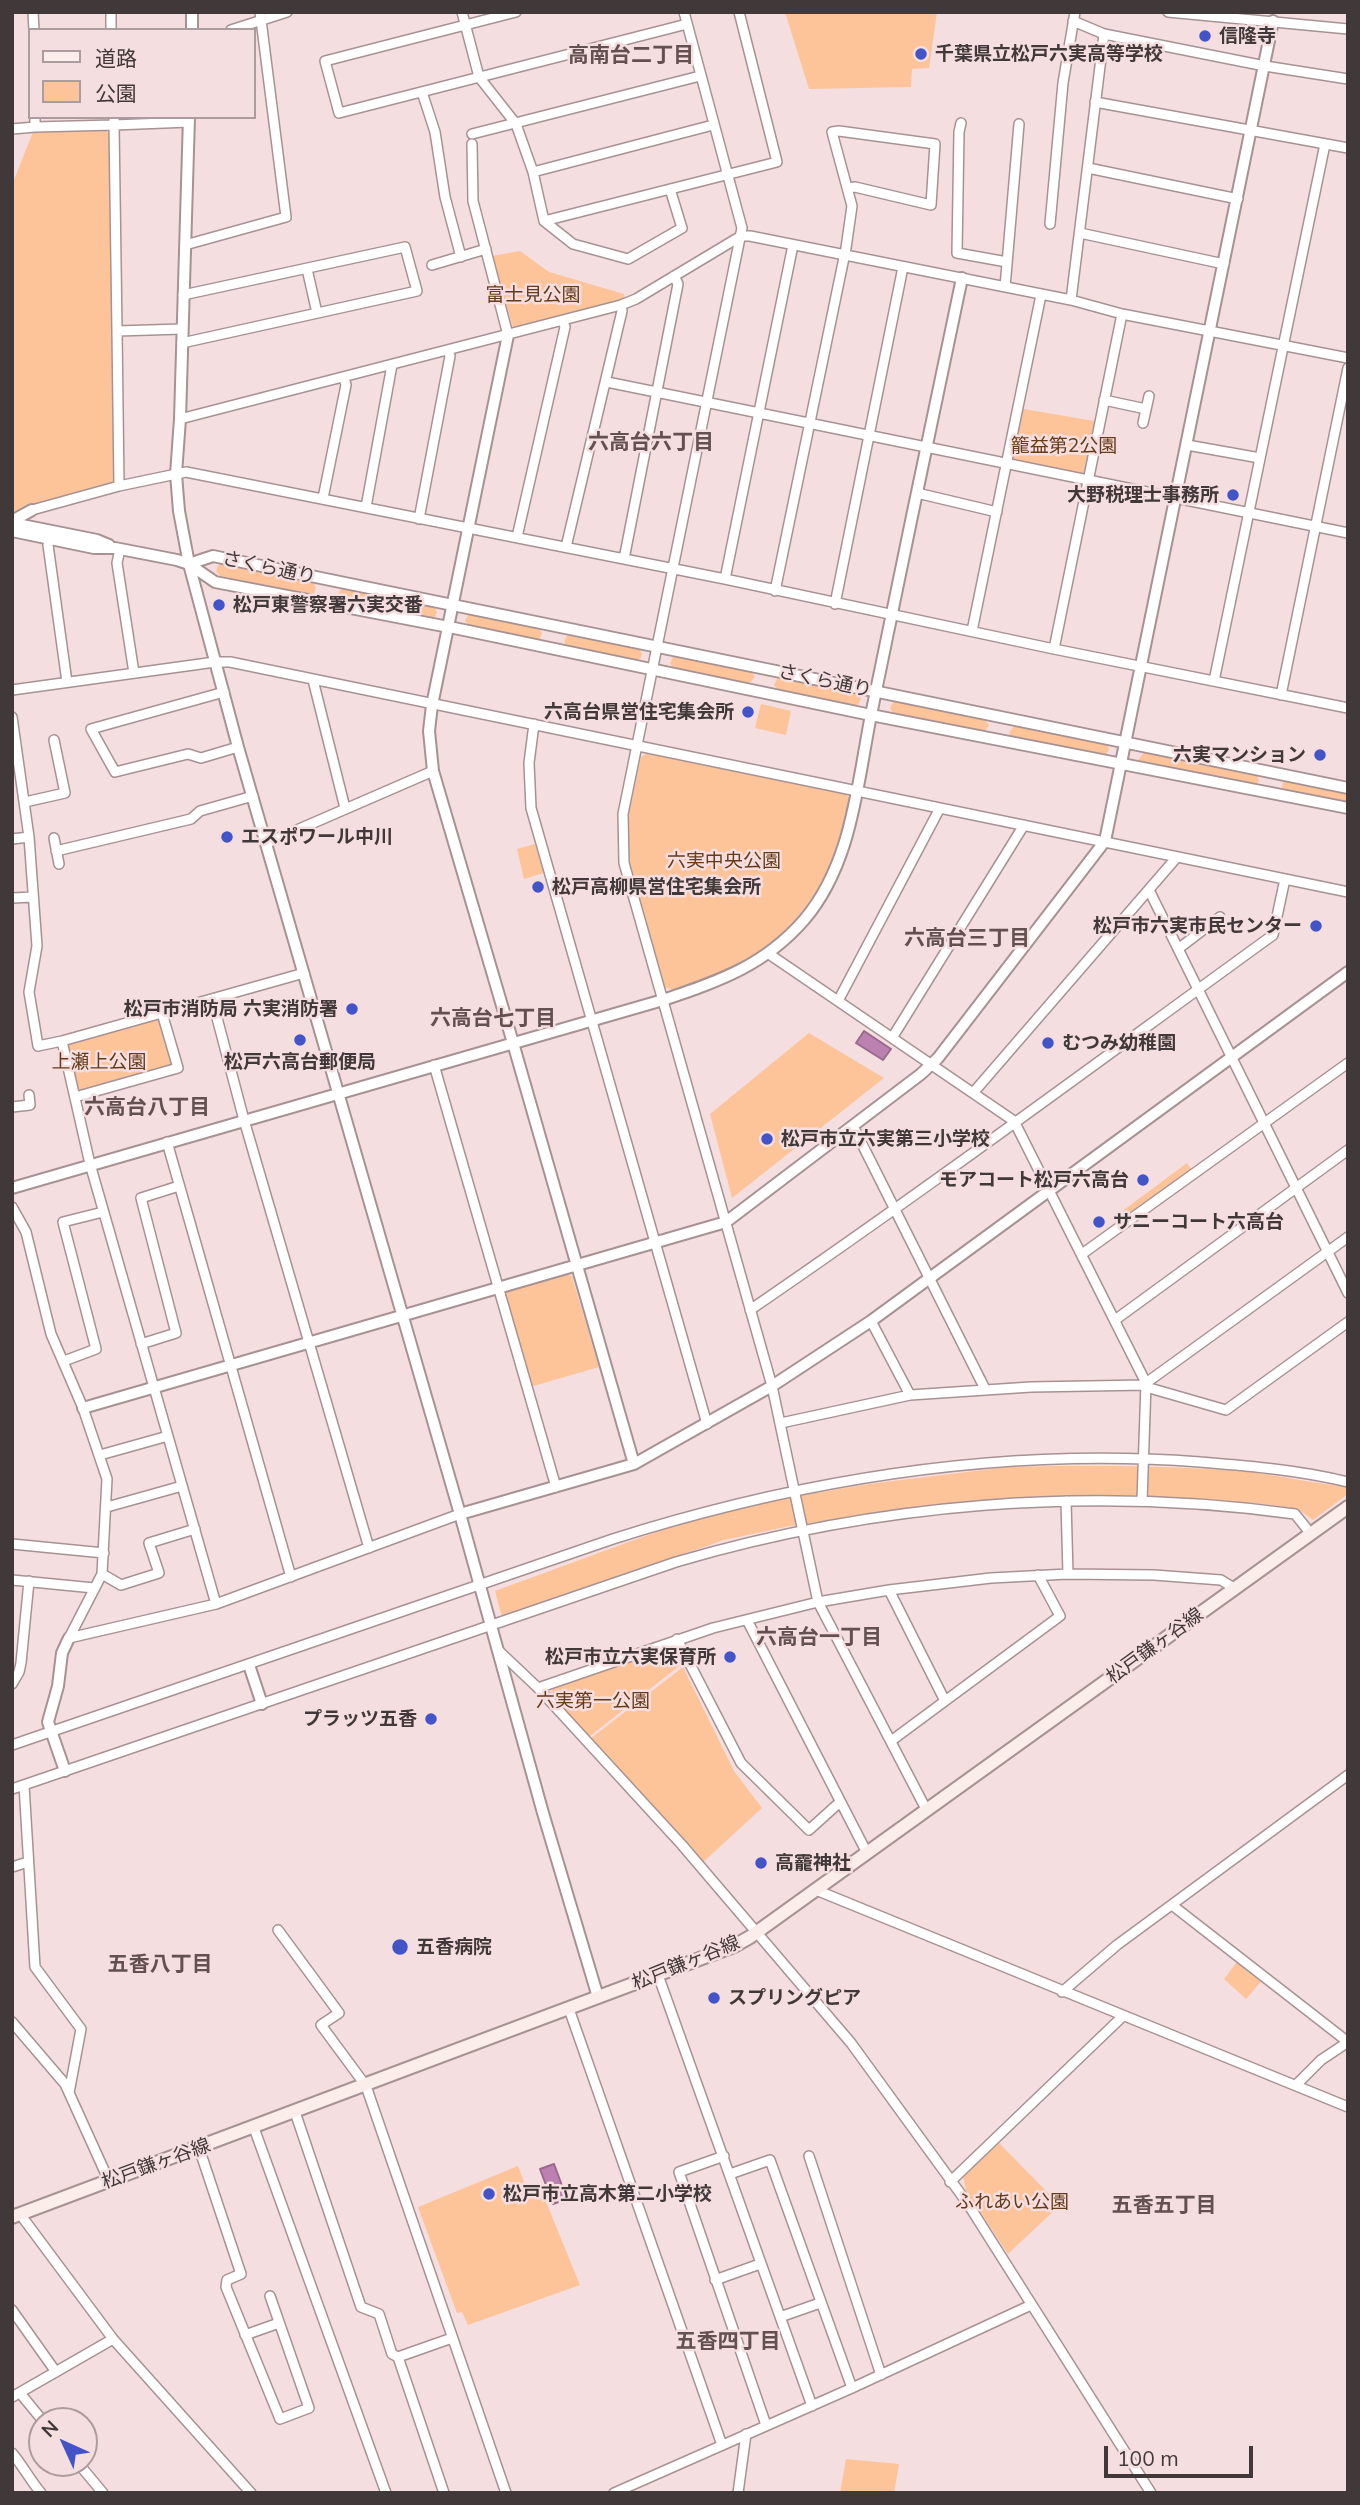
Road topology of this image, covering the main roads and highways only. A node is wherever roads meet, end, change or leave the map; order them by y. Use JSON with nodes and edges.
{"nodes":[{"id":1,"x":1348,"y":1507,"type":"edge"},
{"id":2,"x":16,"y":2216,"type":"edge"}],
"edges":[{"from":1,"to":2,"type":"main road","name":"松戸鎌ヶ谷線"}]}
